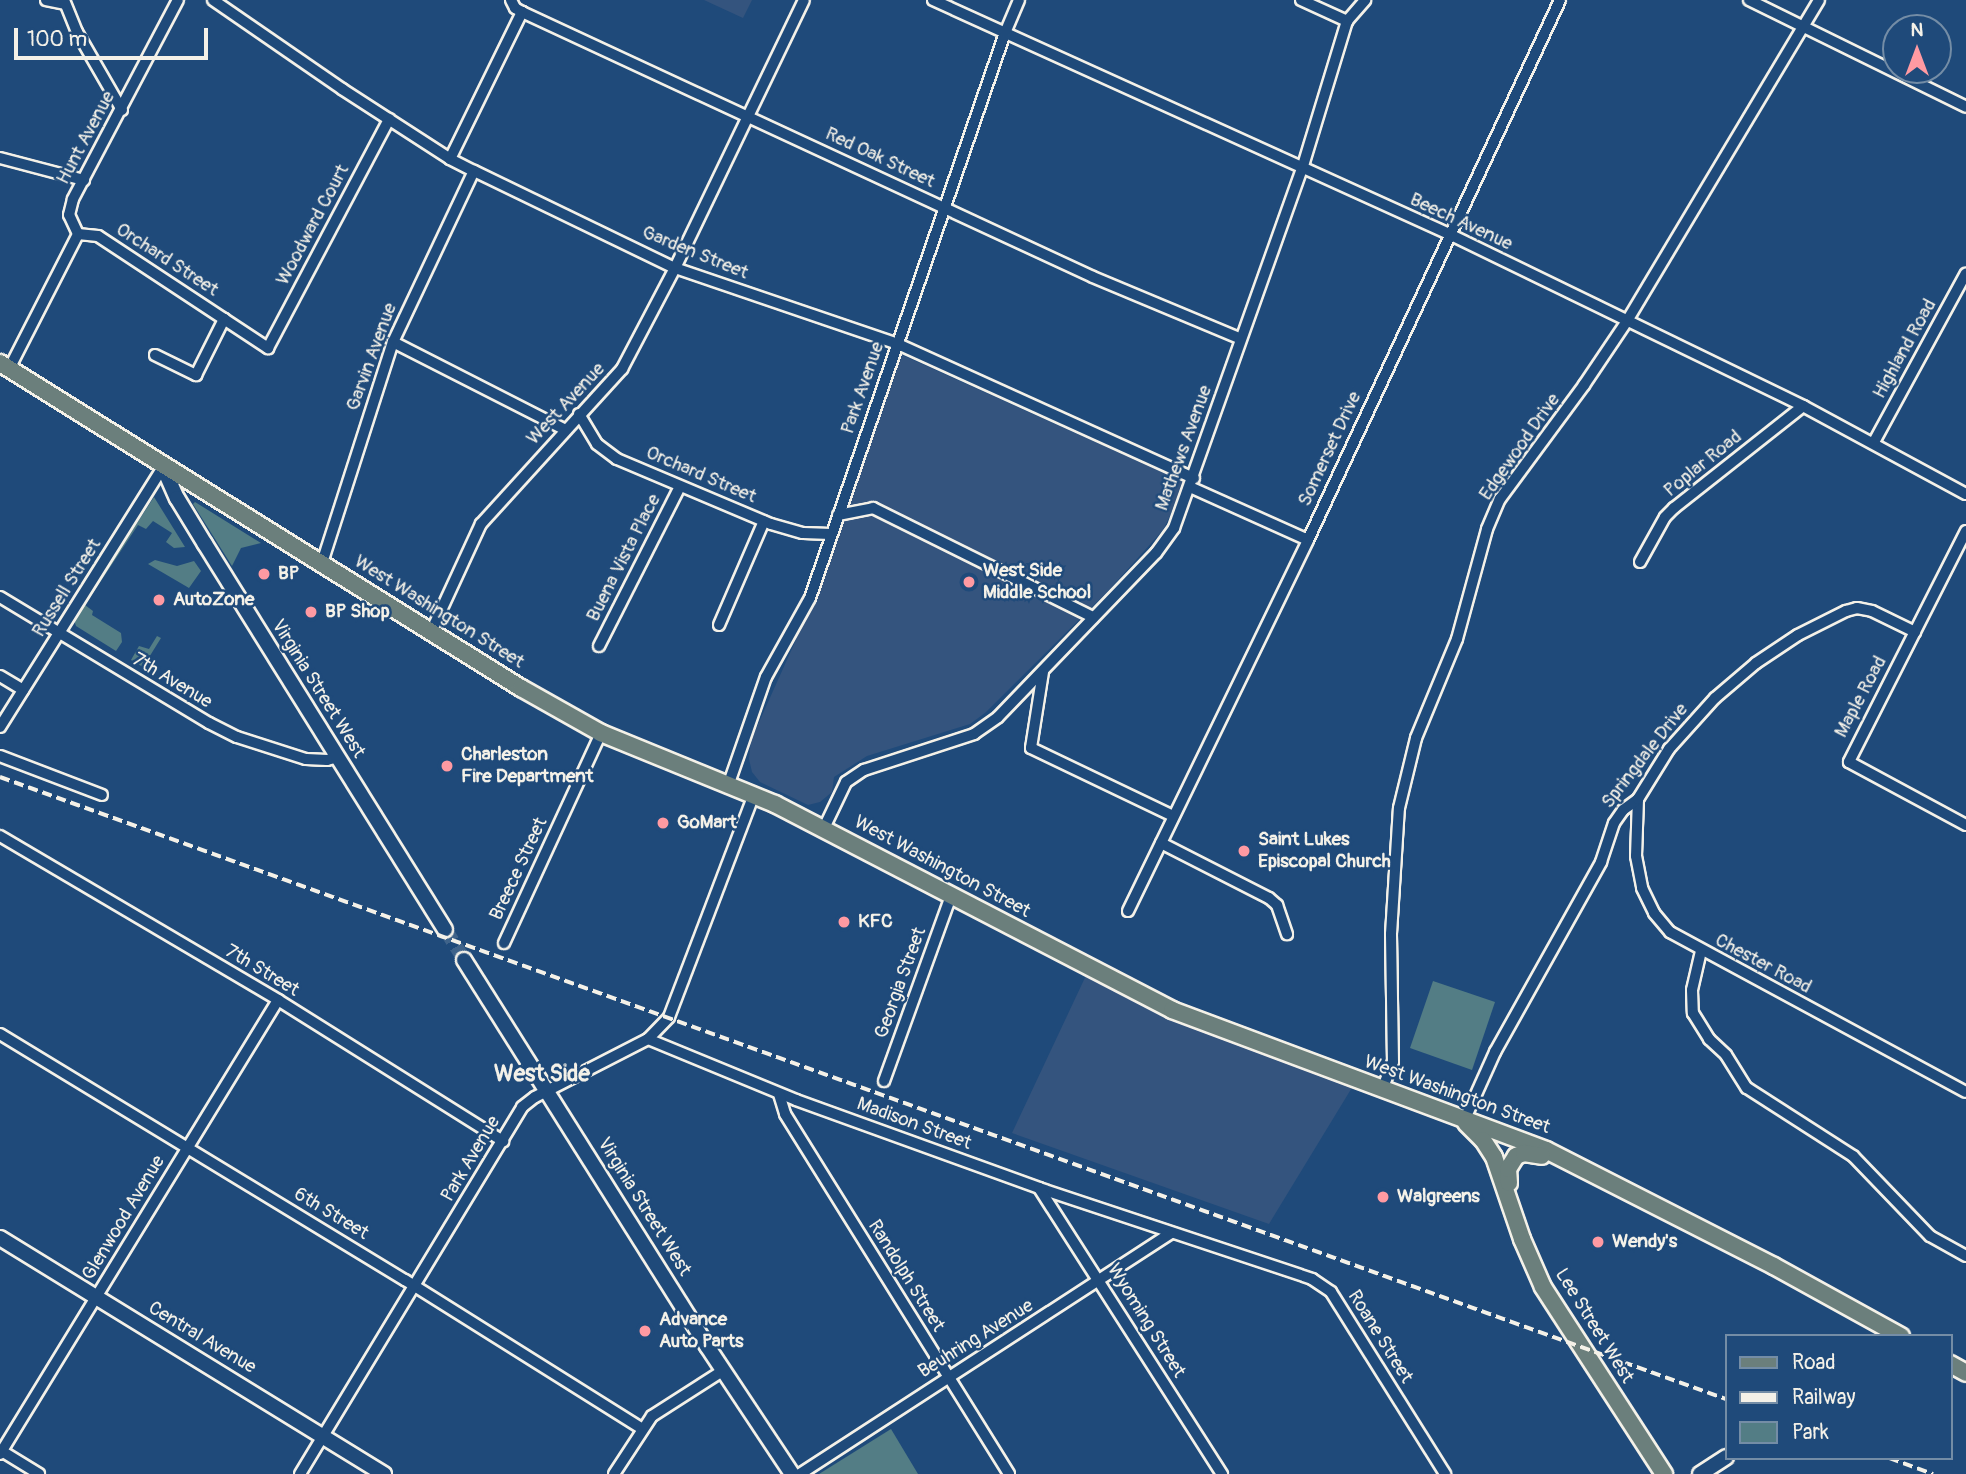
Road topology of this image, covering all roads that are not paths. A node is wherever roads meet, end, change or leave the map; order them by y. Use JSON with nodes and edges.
{"nodes":[{"id":1,"x":46,"y":0,"type":"edge"},
{"id":2,"x":178,"y":0,"type":"edge"},
{"id":3,"x":213,"y":0,"type":"edge"},
{"id":4,"x":511,"y":0,"type":"edge"},
{"id":5,"x":804,"y":0,"type":"edge"},
{"id":6,"x":933,"y":0,"type":"edge"},
{"id":7,"x":1019,"y":0,"type":"edge"},
{"id":8,"x":1301,"y":0,"type":"edge"},
{"id":9,"x":1365,"y":0,"type":"edge"},
{"id":10,"x":1560,"y":0,"type":"edge"},
{"id":11,"x":1749,"y":0,"type":"edge"},
{"id":12,"x":1819,"y":0,"type":"edge"},
{"id":13,"x":64,"y":2,"type":"edge"},
{"id":14,"x":522,"y":12,"type":"junction"},
{"id":15,"x":1347,"y":21,"type":"junction"},
{"id":16,"x":1803,"y":26,"type":"junction"},
{"id":17,"x":1004,"y":33,"type":"junction"},
{"id":18,"x":1966,"y":107,"type":"edge"},
{"id":19,"x":122,"y":110,"type":"junction"},
{"id":20,"x":748,"y":116,"type":"junction"},
{"id":21,"x":389,"y":119,"type":"junction"},
{"id":22,"x":0,"y":158,"type":"edge"},
{"id":23,"x":450,"y":159,"type":"junction"},
{"id":24,"x":1301,"y":169,"type":"junction"},
{"id":25,"x":474,"y":171,"type":"junction"},
{"id":26,"x":85,"y":180,"type":"junction"},
{"id":27,"x":944,"y":207,"type":"junction"},
{"id":28,"x":78,"y":234,"type":"junction"},
{"id":29,"x":1449,"y":234,"type":"junction"},
{"id":30,"x":675,"y":268,"type":"junction"},
{"id":31,"x":1966,"y":273,"type":"edge"},
{"id":32,"x":224,"y":319,"type":"junction"},
{"id":33,"x":1627,"y":321,"type":"junction"},
{"id":34,"x":1241,"y":339,"type":"junction"},
{"id":35,"x":393,"y":341,"type":"junction"},
{"id":36,"x":898,"y":344,"type":"junction"},
{"id":37,"x":268,"y":348,"type":"joint"},
{"id":38,"x":155,"y":355,"type":"dead end"},
{"id":39,"x":5,"y":366,"type":"edge"},
{"id":40,"x":1803,"y":405,"type":"junction"},
{"id":41,"x":579,"y":414,"type":"junction"},
{"id":42,"x":564,"y":429,"type":"junction"},
{"id":43,"x":1874,"y":442,"type":"junction"},
{"id":44,"x":163,"y":467,"type":"junction"},
{"id":45,"x":1192,"y":483,"type":"junction"},
{"id":46,"x":680,"y":486,"type":"junction"},
{"id":47,"x":1966,"y":494,"type":"edge"},
{"id":48,"x":838,"y":514,"type":"junction"},
{"id":49,"x":764,"y":521,"type":"junction"},
{"id":50,"x":1966,"y":531,"type":"edge"},
{"id":51,"x":831,"y":534,"type":"junction"},
{"id":52,"x":1308,"y":540,"type":"junction"},
{"id":53,"x":1640,"y":562,"type":"dead end"},
{"id":54,"x":322,"y":563,"type":"junction"},
{"id":55,"x":0,"y":597,"type":"edge"},
{"id":56,"x":1093,"y":617,"type":"junction"},
{"id":57,"x":719,"y":625,"type":"dead end"},
{"id":58,"x":59,"y":632,"type":"junction"},
{"id":59,"x":431,"y":632,"type":"junction"},
{"id":60,"x":1915,"y":632,"type":"junction"},
{"id":61,"x":599,"y":646,"type":"dead end"},
{"id":62,"x":1043,"y":671,"type":"junction"},
{"id":63,"x":0,"y":676,"type":"edge"},
{"id":64,"x":23,"y":690,"type":"junction"},
{"id":65,"x":0,"y":727,"type":"edge"},
{"id":66,"x":601,"y":733,"type":"junction"},
{"id":67,"x":0,"y":756,"type":"edge"},
{"id":68,"x":338,"y":757,"type":"junction"},
{"id":69,"x":729,"y":783,"type":"junction"},
{"id":70,"x":754,"y":794,"type":"junction"},
{"id":71,"x":102,"y":795,"type":"dead end"},
{"id":72,"x":1638,"y":799,"type":"junction"},
{"id":73,"x":1173,"y":816,"type":"junction"},
{"id":74,"x":1966,"y":825,"type":"edge"},
{"id":75,"x":824,"y":828,"type":"junction"},
{"id":76,"x":0,"y":836,"type":"edge"},
{"id":77,"x":1161,"y":843,"type":"junction"},
{"id":78,"x":951,"y":896,"type":"junction"},
{"id":79,"x":1128,"y":911,"type":"dead end"},
{"id":80,"x":445,"y":929,"type":"tunnel mouth"},
{"id":81,"x":1287,"y":934,"type":"dead end"},
{"id":82,"x":504,"y":943,"type":"dead end"},
{"id":83,"x":1701,"y":951,"type":"junction"},
{"id":84,"x":464,"y":960,"type":"tunnel mouth"},
{"id":85,"x":278,"y":1000,"type":"junction"},
{"id":86,"x":0,"y":1034,"type":"edge"},
{"id":87,"x":648,"y":1039,"type":"junction"},
{"id":88,"x":884,"y":1081,"type":"dead end"},
{"id":89,"x":1382,"y":1090,"type":"junction"},
{"id":90,"x":548,"y":1091,"type":"junction"},
{"id":91,"x":1966,"y":1092,"type":"edge"},
{"id":92,"x":779,"y":1094,"type":"junction"},
{"id":93,"x":1464,"y":1121,"type":"junction"},
{"id":94,"x":503,"y":1141,"type":"junction"},
{"id":95,"x":187,"y":1148,"type":"junction"},
{"id":96,"x":1594,"y":1175,"type":"junction"},
{"id":97,"x":1039,"y":1188,"type":"junction"},
{"id":98,"x":1509,"y":1195,"type":"junction"},
{"id":99,"x":1171,"y":1233,"type":"junction"},
{"id":100,"x":0,"y":1238,"type":"edge"},
{"id":101,"x":1966,"y":1256,"type":"edge"},
{"id":102,"x":1100,"y":1281,"type":"junction"},
{"id":103,"x":415,"y":1287,"type":"junction"},
{"id":104,"x":97,"y":1297,"type":"junction"},
{"id":105,"x":1898,"y":1334,"type":"edge"},
{"id":106,"x":724,"y":1370,"type":"junction"},
{"id":107,"x":947,"y":1378,"type":"junction"},
{"id":108,"x":641,"y":1428,"type":"junction"},
{"id":109,"x":324,"y":1435,"type":"junction"},
{"id":110,"x":1,"y":1452,"type":"edge"},
{"id":111,"x":1724,"y":1458,"type":"edge"},
{"id":112,"x":39,"y":1474,"type":"edge"},
{"id":113,"x":300,"y":1474,"type":"edge"},
{"id":114,"x":384,"y":1474,"type":"edge"},
{"id":115,"x":614,"y":1474,"type":"edge"},
{"id":116,"x":792,"y":1474,"type":"edge"},
{"id":117,"x":800,"y":1474,"type":"edge"},
{"id":118,"x":1009,"y":1474,"type":"edge"},
{"id":119,"x":1222,"y":1474,"type":"edge"},
{"id":120,"x":1445,"y":1474,"type":"edge"},
{"id":121,"x":1664,"y":1474,"type":"edge"},
{"id":122,"x":1700,"y":1474,"type":"edge"}],
"edges":[{"from":1,"to":13,"type":"street"},
{"from":2,"to":19,"type":"street","name":"Hunt Avenue"},
{"from":3,"to":21,"type":"street","name":"Garden Street"},
{"from":4,"to":14,"type":"street","name":"Red Oak Street"},
{"from":5,"to":20,"type":"street","name":"West Avenue"},
{"from":6,"to":17,"type":"street","name":"Beech Avenue"},
{"from":7,"to":17,"type":"street","name":"Park Avenue"},
{"from":8,"to":15,"type":"street"},
{"from":9,"to":15,"type":"street"},
{"from":10,"to":29,"type":"street","name":"Somerset Drive"},
{"from":11,"to":16,"type":"street"},
{"from":12,"to":16,"type":"street","name":"Edgewood Drive"},
{"from":13,"to":19,"type":"street"},
{"from":14,"to":20,"type":"street","name":"Red Oak Street"},
{"from":14,"to":23,"type":"street"},
{"from":15,"to":24,"type":"street","name":"Mathews Avenue"},
{"from":16,"to":18,"type":"street"},
{"from":16,"to":33,"type":"street","name":"Edgewood Drive"},
{"from":17,"to":24,"type":"street","name":"Beech Avenue"},
{"from":17,"to":27,"type":"street","name":"Park Avenue"},
{"from":19,"to":26,"type":"street","name":"Hunt Avenue"},
{"from":20,"to":27,"type":"street","name":"Red Oak Street"},
{"from":20,"to":30,"type":"street","name":"West Avenue"},
{"from":21,"to":23,"type":"street","name":"Garden Street"},
{"from":21,"to":37,"type":"street","name":"Woodward Court"},
{"from":22,"to":26,"type":"street"},
{"from":23,"to":25,"type":"street","name":"Garden Street"},
{"from":24,"to":29,"type":"street","name":"Beech Avenue"},
{"from":24,"to":34,"type":"street","name":"Mathews Avenue"},
{"from":25,"to":30,"type":"street","name":"Garden Street"},
{"from":25,"to":35,"type":"street","name":"Garvin Avenue"},
{"from":26,"to":28,"type":"street","name":"Hunt Avenue"},
{"from":27,"to":34,"type":"street","name":"Red Oak Street"},
{"from":27,"to":36,"type":"street","name":"Park Avenue"},
{"from":28,"to":32,"type":"street","name":"Orchard Street"},
{"from":28,"to":39,"type":"street"},
{"from":29,"to":33,"type":"street","name":"Beech Avenue"},
{"from":29,"to":52,"type":"street","name":"Somerset Drive"},
{"from":30,"to":36,"type":"street","name":"Garden Street"},
{"from":30,"to":41,"type":"street","name":"West Avenue"},
{"from":31,"to":43,"type":"street","name":"Highland Road"},
{"from":32,"to":37,"type":"street","name":"Orchard Street"},
{"from":32,"to":38,"type":"street"},
{"from":33,"to":40,"type":"street","name":"Beech Avenue"},
{"from":33,"to":89,"type":"street","name":"Edgewood Drive"},
{"from":34,"to":45,"type":"street","name":"Mathews Avenue"},
{"from":35,"to":42,"type":"street"},
{"from":35,"to":54,"type":"street","name":"Garvin Avenue"},
{"from":36,"to":45,"type":"street","name":"Garden Street"},
{"from":36,"to":48,"type":"street","name":"Park Avenue"},
{"from":39,"to":44,"type":"main road","name":"West Washington Street"},
{"from":40,"to":43,"type":"street","name":"Beech Avenue"},
{"from":40,"to":53,"type":"street","name":"Poplar Road"},
{"from":41,"to":42,"type":"street","name":"West Avenue"},
{"from":41,"to":46,"type":"street","name":"Orchard Street"},
{"from":42,"to":59,"type":"street","name":"West Avenue"},
{"from":43,"to":47,"type":"street","name":"Beech Avenue"},
{"from":44,"to":54,"type":"main road","name":"West Washington Street"},
{"from":44,"to":58,"type":"street","name":"Russell Street"},
{"from":44,"to":68,"type":"main road","name":"Virginia Street West"},
{"from":45,"to":52,"type":"street","name":"Garden Street"},
{"from":45,"to":56,"type":"street","name":"Mathews Avenue"},
{"from":46,"to":49,"type":"street","name":"Orchard Street"},
{"from":46,"to":61,"type":"street","name":"Buena Vista Place"},
{"from":48,"to":51,"type":"street","name":"Park Avenue"},
{"from":48,"to":56,"type":"street"},
{"from":49,"to":51,"type":"street","name":"Orchard Street"},
{"from":49,"to":57,"type":"street"},
{"from":50,"to":60,"type":"street","name":"Maple Road"},
{"from":51,"to":69,"type":"street","name":"Park Avenue"},
{"from":52,"to":73,"type":"street","name":"Somerset Drive"},
{"from":54,"to":59,"type":"main road","name":"West Washington Street"},
{"from":55,"to":58,"type":"street","name":"7th Avenue"},
{"from":56,"to":62,"type":"street","name":"Mathews Avenue"},
{"from":58,"to":64,"type":"street","name":"Russell Street"},
{"from":58,"to":68,"type":"street","name":"7th Avenue"},
{"from":59,"to":66,"type":"main road","name":"West Washington Street"},
{"from":60,"to":72,"type":"street","name":"Springdale Drive"},
{"from":60,"to":74,"type":"street","name":"Maple Road"},
{"from":62,"to":73,"type":"street"},
{"from":62,"to":75,"type":"street","name":"Mathews Avenue"},
{"from":63,"to":64,"type":"street"},
{"from":64,"to":65,"type":"street","name":"Russell Street"},
{"from":66,"to":69,"type":"main road","name":"West Washington Street"},
{"from":66,"to":82,"type":"street","name":"Breece Street"},
{"from":67,"to":71,"type":"street"},
{"from":68,"to":80,"type":"main road","name":"Virginia Street West"},
{"from":69,"to":70,"type":"main road","name":"West Washington Street"},
{"from":70,"to":75,"type":"main road","name":"West Washington Street"},
{"from":70,"to":87,"type":"street","name":"Park Avenue"},
{"from":72,"to":83,"type":"street","name":"Chester Road"},
{"from":72,"to":93,"type":"street","name":"Springdale Drive"},
{"from":73,"to":77,"type":"street","name":"Somerset Drive"},
{"from":75,"to":78,"type":"main road","name":"West Washington Street"},
{"from":76,"to":85,"type":"street","name":"7th Street"},
{"from":77,"to":79,"type":"street","name":"Somerset Drive"},
{"from":77,"to":81,"type":"street"},
{"from":78,"to":88,"type":"street","name":"Georgia Street"},
{"from":78,"to":89,"type":"main road","name":"West Washington Street"},
{"from":83,"to":91,"type":"street","name":"Chester Road"},
{"from":83,"to":101,"type":"street"},
{"from":84,"to":90,"type":"main road","name":"Virginia Street West"},
{"from":85,"to":94,"type":"street","name":"7th Street"},
{"from":85,"to":95,"type":"street","name":"Glenwood Avenue"},
{"from":86,"to":95,"type":"street","name":"6th Street"},
{"from":87,"to":90,"type":"street","name":"Park Avenue"},
{"from":87,"to":92,"type":"street","name":"Madison Street"},
{"from":89,"to":93,"type":"main road","name":"West Washington Street"},
{"from":90,"to":94,"type":"street","name":"Park Avenue"},
{"from":90,"to":106,"type":"main road","name":"Virginia Street West"},
{"from":92,"to":97,"type":"street","name":"Madison Street"},
{"from":92,"to":107,"type":"street","name":"Randolph Street"},
{"from":93,"to":96,"type":"main road","name":"West Washington Street"},
{"from":93,"to":98,"type":"main road","name":"Lee Street West"},
{"from":94,"to":103,"type":"street","name":"Park Avenue"},
{"from":95,"to":103,"type":"street","name":"6th Street"},
{"from":95,"to":104,"type":"street","name":"Glenwood Avenue"},
{"from":96,"to":98,"type":"main road"},
{"from":96,"to":105,"type":"main road","name":"West Washington Street"},
{"from":97,"to":99,"type":"street","name":"Madison Street"},
{"from":97,"to":102,"type":"street","name":"Wyoming Street"},
{"from":98,"to":121,"type":"main road","name":"Lee Street West"},
{"from":99,"to":102,"type":"street","name":"Beuhring Avenue"},
{"from":99,"to":120,"type":"street","name":"Roane Street"},
{"from":100,"to":104,"type":"main road","name":"Central Avenue"},
{"from":102,"to":107,"type":"street","name":"Beuhring Avenue"},
{"from":102,"to":119,"type":"street","name":"Wyoming Street"},
{"from":103,"to":108,"type":"street","name":"6th Street"},
{"from":103,"to":109,"type":"street","name":"Park Avenue"},
{"from":104,"to":109,"type":"main road","name":"Central Avenue"},
{"from":104,"to":110,"type":"street","name":"Glenwood Avenue"},
{"from":106,"to":108,"type":"street"},
{"from":106,"to":116,"type":"main road","name":"Virginia Street West"},
{"from":107,"to":117,"type":"street","name":"Beuhring Avenue"},
{"from":107,"to":118,"type":"street","name":"Randolph Street"},
{"from":108,"to":115,"type":"street"},
{"from":109,"to":113,"type":"street","name":"Park Avenue"},
{"from":109,"to":114,"type":"main road","name":"Central Avenue"},
{"from":110,"to":112,"type":"street"},
{"from":111,"to":122,"type":"main road"}]}
